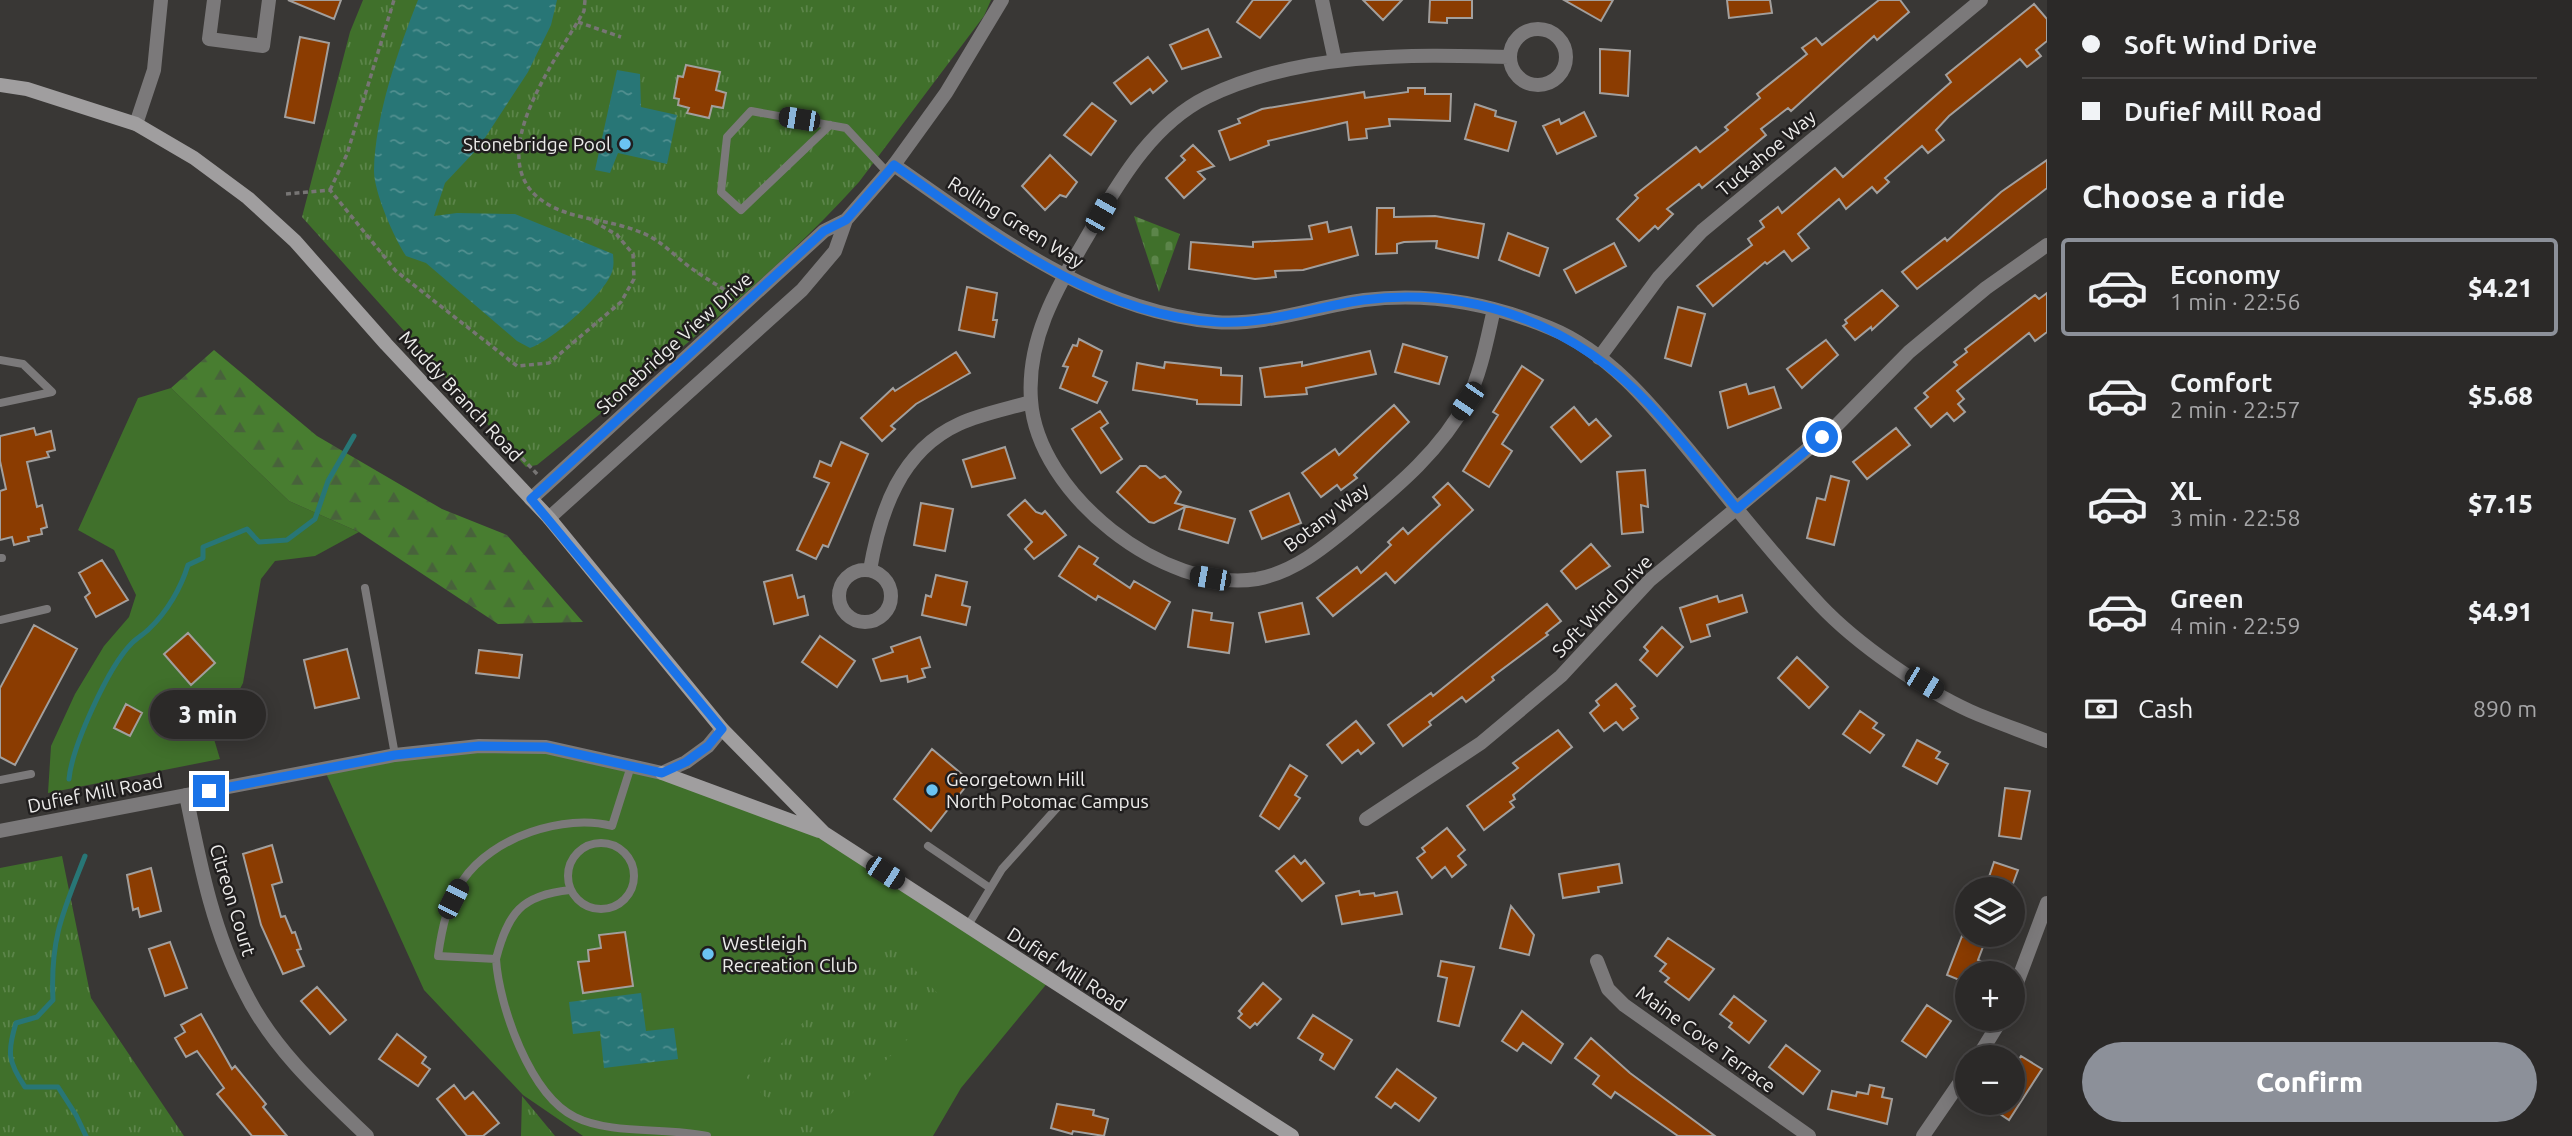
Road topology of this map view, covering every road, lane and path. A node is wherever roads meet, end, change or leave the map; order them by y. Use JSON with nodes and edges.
{"nodes":[{"id":1,"x":161,"y":0,"type":"edge"},
{"id":2,"x":214,"y":0,"type":"edge"},
{"id":3,"x":269,"y":0,"type":"edge"},
{"id":4,"x":394,"y":0,"type":"edge"},
{"id":5,"x":585,"y":0,"type":"edge"},
{"id":6,"x":1002,"y":0,"type":"edge"},
{"id":7,"x":1322,"y":0,"type":"edge"},
{"id":8,"x":1982,"y":0,"type":"edge"},
{"id":9,"x":578,"y":22,"type":"junction"},
{"id":10,"x":621,"y":37,"type":"dead end"},
{"id":11,"x":1509,"y":57,"type":"junction"},
{"id":12,"x":1335,"y":61,"type":"junction"},
{"id":13,"x":0,"y":85,"type":"edge"},
{"id":14,"x":136,"y":124,"type":"junction"},
{"id":15,"x":830,"y":125,"type":"junction"},
{"id":16,"x":890,"y":169,"type":"junction"},
{"id":17,"x":330,"y":190,"type":"junction"},
{"id":18,"x":286,"y":194,"type":"dead end"},
{"id":19,"x":588,"y":218,"type":"junction"},
{"id":20,"x":846,"y":220,"type":"junction"},
{"id":21,"x":2047,"y":245,"type":"edge"},
{"id":22,"x":1064,"y":277,"type":"junction"},
{"id":23,"x":728,"y":292,"type":"dead end"},
{"id":24,"x":1494,"y":309,"type":"junction"},
{"id":25,"x":1599,"y":358,"type":"junction"},
{"id":26,"x":0,"y":360,"type":"edge"},
{"id":27,"x":1031,"y":401,"type":"junction"},
{"id":28,"x":0,"y":403,"type":"edge"},
{"id":29,"x":531,"y":499,"type":"junction"},
{"id":30,"x":1737,"y":509,"type":"junction"},
{"id":31,"x":549,"y":518,"type":"junction"},
{"id":32,"x":870,"y":570,"type":"dead end"},
{"id":33,"x":365,"y":588,"type":"dead end"},
{"id":34,"x":47,"y":610,"type":"dead end"},
{"id":35,"x":0,"y":620,"type":"edge"},
{"id":36,"x":722,"y":729,"type":"junction"},
{"id":37,"x":2047,"y":741,"type":"edge"},
{"id":38,"x":395,"y":755,"type":"junction"},
{"id":39,"x":631,"y":766,"type":"junction"},
{"id":40,"x":662,"y":773,"type":"junction"},
{"id":41,"x":31,"y":774,"type":"dead end"},
{"id":42,"x":0,"y":780,"type":"edge"},
{"id":43,"x":186,"y":795,"type":"junction"},
{"id":44,"x":1063,"y":801,"type":"dead end"},
{"id":45,"x":1366,"y":819,"type":"dead end"},
{"id":46,"x":612,"y":826,"type":"junction"},
{"id":47,"x":0,"y":831,"type":"edge"},
{"id":48,"x":824,"y":833,"type":"junction"},
{"id":49,"x":613,"y":845,"type":"junction"},
{"id":50,"x":928,"y":846,"type":"dead end"},
{"id":51,"x":990,"y":888,"type":"junction"},
{"id":52,"x":570,"y":890,"type":"junction"},
{"id":53,"x":2047,"y":904,"type":"edge"},
{"id":54,"x":967,"y":928,"type":"junction"},
{"id":55,"x":496,"y":959,"type":"junction"},
{"id":56,"x":1597,"y":961,"type":"dead end"},
{"id":57,"x":2025,"y":962,"type":"edge"},
{"id":58,"x":1955,"y":1089,"type":"edge"},
{"id":59,"x":367,"y":1136,"type":"edge"},
{"id":60,"x":707,"y":1136,"type":"edge"},
{"id":61,"x":1292,"y":1136,"type":"edge"},
{"id":62,"x":1809,"y":1136,"type":"edge"},
{"id":63,"x":1923,"y":1136,"type":"edge"}],
"edges":[{"from":1,"to":14,"type":"street"},
{"from":2,"to":3,"type":"street"},
{"from":4,"to":17,"type":"path"},
{"from":5,"to":9,"type":"path"},
{"from":6,"to":16,"type":"street","name":"Stonebridge View Drive"},
{"from":7,"to":12,"type":"street"},
{"from":8,"to":25,"type":"street","name":"Tuckahoe Way"},
{"from":9,"to":10,"type":"path"},
{"from":9,"to":19,"type":"path"},
{"from":11,"to":11,"type":"street"},
{"from":11,"to":12,"type":"street","name":"Botany Way"},
{"from":12,"to":22,"type":"street","name":"Botany Way"},
{"from":13,"to":14,"type":"main road","name":"Muddy Branch Road"},
{"from":14,"to":29,"type":"main road","name":"Muddy Branch Road"},
{"from":15,"to":15,"type":"lane"},
{"from":15,"to":16,"type":"lane"},
{"from":16,"to":20,"type":"street","name":"Stonebridge View Drive"},
{"from":16,"to":22,"type":"street","name":"Rolling Green Way"},
{"from":17,"to":18,"type":"path"},
{"from":17,"to":19,"type":"path"},
{"from":19,"to":23,"type":"path"},
{"from":20,"to":29,"type":"street","name":"Stonebridge View Drive"},
{"from":20,"to":31,"type":"street","name":"Stonebridge View Drive"},
{"from":21,"to":30,"type":"street","name":"Soft Wind Drive"},
{"from":22,"to":24,"type":"street","name":"Rolling Green Way"},
{"from":22,"to":27,"type":"street","name":"Botany Way"},
{"from":24,"to":25,"type":"street","name":"Rolling Green Way"},
{"from":24,"to":27,"type":"street","name":"Botany Way"},
{"from":25,"to":30,"type":"street","name":"Rolling Green Way"},
{"from":26,"to":28,"type":"lane"},
{"from":27,"to":32,"type":"street"},
{"from":29,"to":31,"type":"main road","name":"Muddy Branch Road"},
{"from":30,"to":37,"type":"street","name":"Rolling Green Way"},
{"from":30,"to":45,"type":"street","name":"Soft Wind Drive"},
{"from":31,"to":36,"type":"main road","name":"Muddy Branch Road"},
{"from":33,"to":38,"type":"lane"},
{"from":34,"to":35,"type":"lane"},
{"from":36,"to":40,"type":"street"},
{"from":36,"to":48,"type":"main road","name":"Muddy Branch Road"},
{"from":38,"to":39,"type":"street","name":"Dufief Mill Road"},
{"from":38,"to":43,"type":"street","name":"Dufief Mill Road"},
{"from":39,"to":40,"type":"street","name":"Dufief Mill Road"},
{"from":39,"to":46,"type":"lane"},
{"from":40,"to":48,"type":"main road"},
{"from":41,"to":42,"type":"lane"},
{"from":43,"to":47,"type":"street","name":"Dufief Mill Road"},
{"from":43,"to":59,"type":"street","name":"Citreon Court"},
{"from":44,"to":51,"type":"lane"},
{"from":46,"to":49,"type":"lane"},
{"from":46,"to":55,"type":"lane"},
{"from":48,"to":54,"type":"main road","name":"Dufief Mill Road"},
{"from":49,"to":52,"type":"lane"},
{"from":49,"to":52,"type":"lane"},
{"from":50,"to":51,"type":"lane"},
{"from":51,"to":54,"type":"lane"},
{"from":52,"to":55,"type":"lane"},
{"from":53,"to":57,"type":"street"},
{"from":54,"to":61,"type":"main road","name":"Dufief Mill Road"},
{"from":55,"to":60,"type":"lane"},
{"from":56,"to":62,"type":"street","name":"Maine Cove Terrace"},
{"from":58,"to":63,"type":"street"}]}
